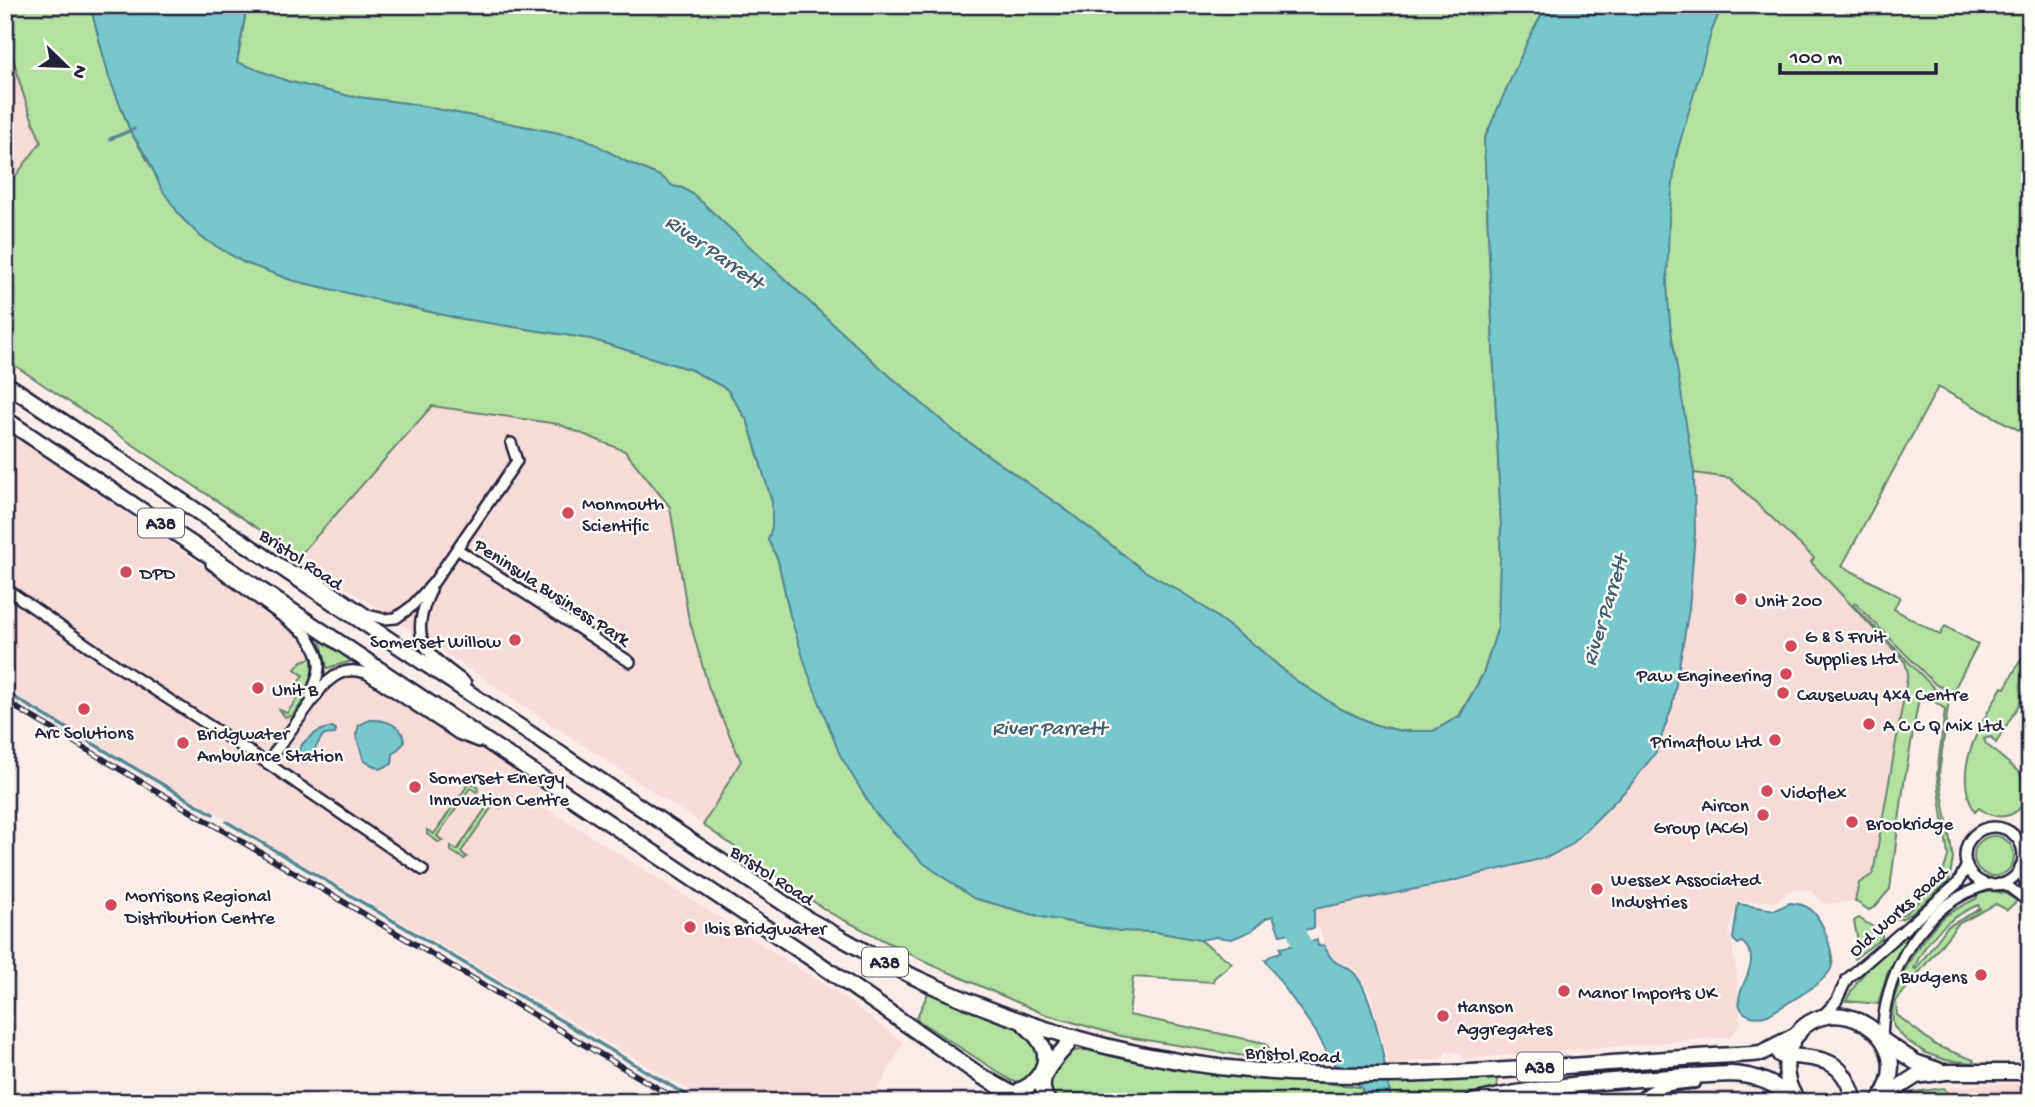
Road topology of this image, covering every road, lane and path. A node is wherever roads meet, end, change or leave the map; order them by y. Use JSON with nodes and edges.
{"nodes":[{"id":1,"x":5,"y":383,"type":"edge"},
{"id":2,"x":5,"y":419,"type":"edge"},
{"id":3,"x":512,"y":443,"type":"dead end"},
{"id":4,"x":160,"y":523,"type":"junction"},
{"id":5,"x":457,"y":549,"type":"junction"},
{"id":6,"x":283,"y":567,"type":"junction"},
{"id":7,"x":434,"y":582,"type":"junction"},
{"id":8,"x":5,"y":588,"type":"edge"},
{"id":9,"x":630,"y":662,"type":"dead end"},
{"id":10,"x":306,"y":707,"type":"junction"},
{"id":11,"x":496,"y":711,"type":"junction"},
{"id":12,"x":506,"y":753,"type":"junction"},
{"id":13,"x":267,"y":763,"type":"junction"},
{"id":14,"x":1967,"y":865,"type":"junction"},
{"id":15,"x":2020,"y":867,"type":"junction"},
{"id":16,"x":423,"y":870,"type":"dead end"},
{"id":17,"x":1994,"y":884,"type":"junction"},
{"id":18,"x":2030,"y":900,"type":"edge"},
{"id":19,"x":1819,"y":1018,"type":"junction"},
{"id":20,"x":1018,"y":1020,"type":"junction"},
{"id":21,"x":1798,"y":1034,"type":"junction"},
{"id":22,"x":1074,"y":1037,"type":"junction"},
{"id":23,"x":1883,"y":1040,"type":"junction"},
{"id":24,"x":1761,"y":1053,"type":"junction"},
{"id":25,"x":1788,"y":1056,"type":"junction"},
{"id":26,"x":1946,"y":1072,"type":"junction"},
{"id":27,"x":2030,"y":1072,"type":"edge"},
{"id":28,"x":1731,"y":1074,"type":"junction"},
{"id":29,"x":1013,"y":1095,"type":"junction"},
{"id":30,"x":1798,"y":1101,"type":"edge"},
{"id":31,"x":1027,"y":1102,"type":"edge"},
{"id":32,"x":1049,"y":1102,"type":"edge"},
{"id":33,"x":1472,"y":1102,"type":"edge"},
{"id":34,"x":1639,"y":1102,"type":"edge"},
{"id":35,"x":1855,"y":1102,"type":"edge"},
{"id":36,"x":1878,"y":1102,"type":"edge"}],
"edges":[{"from":1,"to":6,"type":"main road","name":"Bristol Road","number":"A38"},
{"from":2,"to":4,"type":"main road","number":"A38"},
{"from":3,"to":5,"type":"street","name":"Peninsula Business Park"},
{"from":4,"to":10,"type":"street"},
{"from":4,"to":12,"type":"main road","number":"A38"},
{"from":5,"to":7,"type":"street","name":"Peninsula Business Park"},
{"from":5,"to":9,"type":"street","name":"Peninsula Business Park"},
{"from":6,"to":7,"type":"street","name":"Peninsula Business Park"},
{"from":6,"to":11,"type":"main road","name":"Bristol Road","number":"A38"},
{"from":7,"to":11,"type":"street","name":"Peninsula Business Park"},
{"from":8,"to":13,"type":"street"},
{"from":10,"to":12,"type":"street"},
{"from":10,"to":13,"type":"street"},
{"from":11,"to":20,"type":"main road","name":"Bristol Road","number":"A38"},
{"from":12,"to":29,"type":"main road","number":"A38"},
{"from":13,"to":16,"type":"street"},
{"from":14,"to":15,"type":"street"},
{"from":14,"to":17,"type":"street"},
{"from":14,"to":19,"type":"street","name":"Old Works Road"},
{"from":15,"to":17,"type":"street"},
{"from":15,"to":18,"type":"street"},
{"from":17,"to":18,"type":"street"},
{"from":17,"to":23,"type":"street","name":"Old Works Road"},
{"from":19,"to":21,"type":"main road","number":"A38"},
{"from":19,"to":23,"type":"main road"},
{"from":20,"to":22,"type":"main road","name":"Bristol Road","number":"A38"},
{"from":20,"to":29,"type":"main road"},
{"from":21,"to":24,"type":"main road","name":"Bristol Road","number":"A38"},
{"from":21,"to":25,"type":"main road","number":"A38"},
{"from":22,"to":24,"type":"main road","name":"Bristol Road","number":"A38"},
{"from":22,"to":32,"type":"main road"},
{"from":23,"to":26,"type":"main road"},
{"from":23,"to":36,"type":"main road"},
{"from":24,"to":25,"type":"main road","number":"A38"},
{"from":25,"to":30,"type":"main road","number":"A38"},
{"from":25,"to":35,"type":"main road","number":"A38"},
{"from":26,"to":27,"type":"main road"},
{"from":26,"to":36,"type":"main road"},
{"from":28,"to":30,"type":"main road","number":"A38"},
{"from":28,"to":33,"type":"main road","number":"A38"},
{"from":28,"to":34,"type":"street"},
{"from":29,"to":31,"type":"main road","number":"A38"}]}
